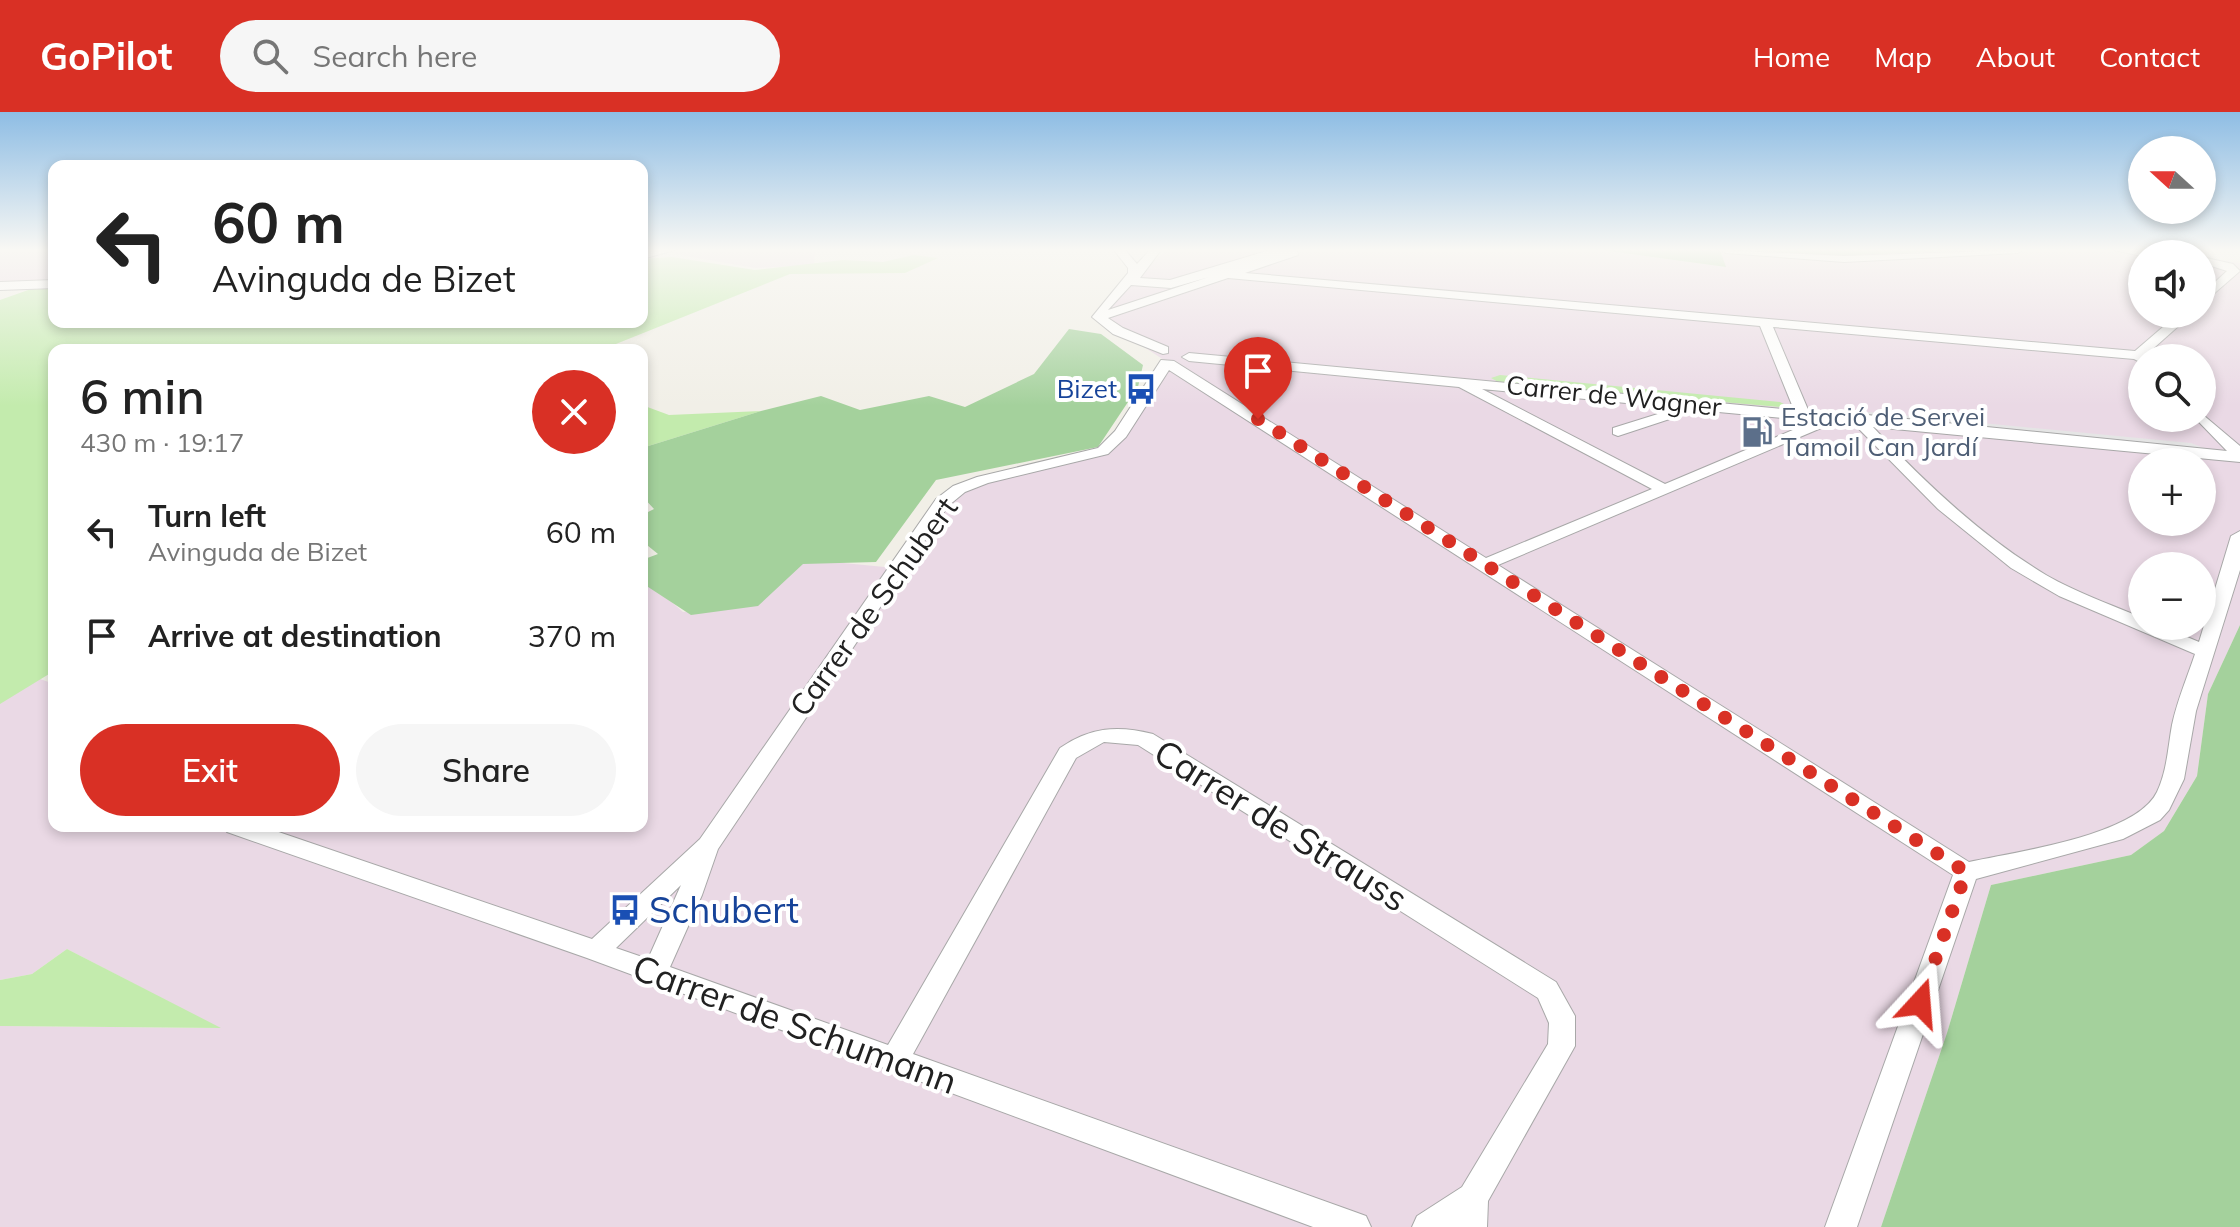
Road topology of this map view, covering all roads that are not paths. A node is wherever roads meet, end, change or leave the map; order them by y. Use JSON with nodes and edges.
{"nodes":[{"id":1,"x":1109,"y":302,"type":"edge"},
{"id":2,"x":1146,"y":302,"type":"edge"},
{"id":3,"x":1539,"y":302,"type":"edge"},
{"id":4,"x":1098,"y":317,"type":"junction"},
{"id":5,"x":1765,"y":322,"type":"junction"},
{"id":6,"x":2171,"y":328,"type":"edge"},
{"id":7,"x":2154,"y":344,"type":"edge"},
{"id":8,"x":1185,"y":356,"type":"junction"},
{"id":9,"x":2128,"y":356,"type":"edge"},
{"id":10,"x":1162,"y":358,"type":"junction"},
{"id":11,"x":1442,"y":373,"type":"junction"},
{"id":12,"x":1473,"y":376,"type":"junction"},
{"id":13,"x":1155,"y":381,"type":"junction"},
{"id":14,"x":1198,"y":381,"type":"junction"},
{"id":15,"x":1705,"y":405,"type":"junction"},
{"id":16,"x":1801,"y":408,"type":"junction"},
{"id":17,"x":1854,"y":413,"type":"junction"},
{"id":18,"x":1832,"y":417,"type":"junction"},
{"id":19,"x":1618,"y":431,"type":"dead end"},
{"id":20,"x":2216,"y":431,"type":"edge"},
{"id":21,"x":2227,"y":442,"type":"junction"},
{"id":22,"x":2240,"y":456,"type":"edge"},
{"id":23,"x":1665,"y":490,"type":"junction"},
{"id":24,"x":2240,"y":536,"type":"edge"},
{"id":25,"x":1486,"y":564,"type":"junction"},
{"id":26,"x":2128,"y":618,"type":"edge"},
{"id":27,"x":2178,"y":640,"type":"edge"},
{"id":28,"x":2206,"y":652,"type":"junction"},
{"id":29,"x":252,"y":832,"type":"edge"},
{"id":30,"x":708,"y":845,"type":"junction"},
{"id":31,"x":1966,"y":872,"type":"junction"},
{"id":32,"x":596,"y":951,"type":"junction"},
{"id":33,"x":654,"y":974,"type":"junction"},
{"id":34,"x":894,"y":1061,"type":"junction"},
{"id":35,"x":1472,"y":1212,"type":"edge"},
{"id":36,"x":1355,"y":1227,"type":"edge"},
{"id":37,"x":1428,"y":1227,"type":"edge"},
{"id":38,"x":1841,"y":1227,"type":"edge"}],
"edges":[{"from":1,"to":4,"type":"street"},
{"from":2,"to":4,"type":"street"},
{"from":3,"to":5,"type":"street"},
{"from":4,"to":10,"type":"street"},
{"from":5,"to":9,"type":"street"},
{"from":5,"to":16,"type":"street"},
{"from":6,"to":7,"type":"street"},
{"from":8,"to":10,"type":"street","name":"Carrer de Wagner"},
{"from":8,"to":11,"type":"street","name":"Carrer de Wagner"},
{"from":8,"to":14,"type":"street"},
{"from":10,"to":13,"type":"street","name":"Carrer de Schubert"},
{"from":10,"to":14,"type":"street"},
{"from":11,"to":12,"type":"street","name":"Carrer de Wagner"},
{"from":11,"to":23,"type":"street"},
{"from":12,"to":15,"type":"street","name":"Carrer de Wagner"},
{"from":12,"to":16,"type":"street","name":"Carrer de Wagner"},
{"from":13,"to":14,"type":"street"},
{"from":13,"to":30,"type":"street","name":"Carrer de Schubert"},
{"from":14,"to":25,"type":"street"},
{"from":15,"to":16,"type":"street","name":"Carrer de Wagner"},
{"from":15,"to":19,"type":"street"},
{"from":16,"to":17,"type":"street","name":"Carrer de Wagner"},
{"from":16,"to":18,"type":"street","name":"Carrer de Wagner"},
{"from":17,"to":18,"type":"street","name":"Carrer de Wagner"},
{"from":17,"to":21,"type":"street","name":"Carrer de Wagner"},
{"from":17,"to":22,"type":"street","name":"Carrer de Wagner"},
{"from":17,"to":26,"type":"street"},
{"from":18,"to":23,"type":"street"},
{"from":20,"to":21,"type":"street"},
{"from":21,"to":22,"type":"street"},
{"from":23,"to":25,"type":"street"},
{"from":24,"to":28,"type":"street"},
{"from":25,"to":31,"type":"street"},
{"from":27,"to":28,"type":"street"},
{"from":28,"to":31,"type":"street"},
{"from":29,"to":32,"type":"street","name":"Carrer de Schumann"},
{"from":30,"to":32,"type":"street","name":"Carrer de Schubert"},
{"from":30,"to":33,"type":"street","name":"Carrer de Schubert"},
{"from":31,"to":38,"type":"street"},
{"from":32,"to":33,"type":"street","name":"Carrer de Schumann"},
{"from":33,"to":34,"type":"street","name":"Carrer de Schumann"},
{"from":34,"to":35,"type":"street","name":"Carrer de Strauss"},
{"from":34,"to":36,"type":"street","name":"Carrer de Schumann"},
{"from":35,"to":37,"type":"street","name":"Carrer de Strauss"}]}
